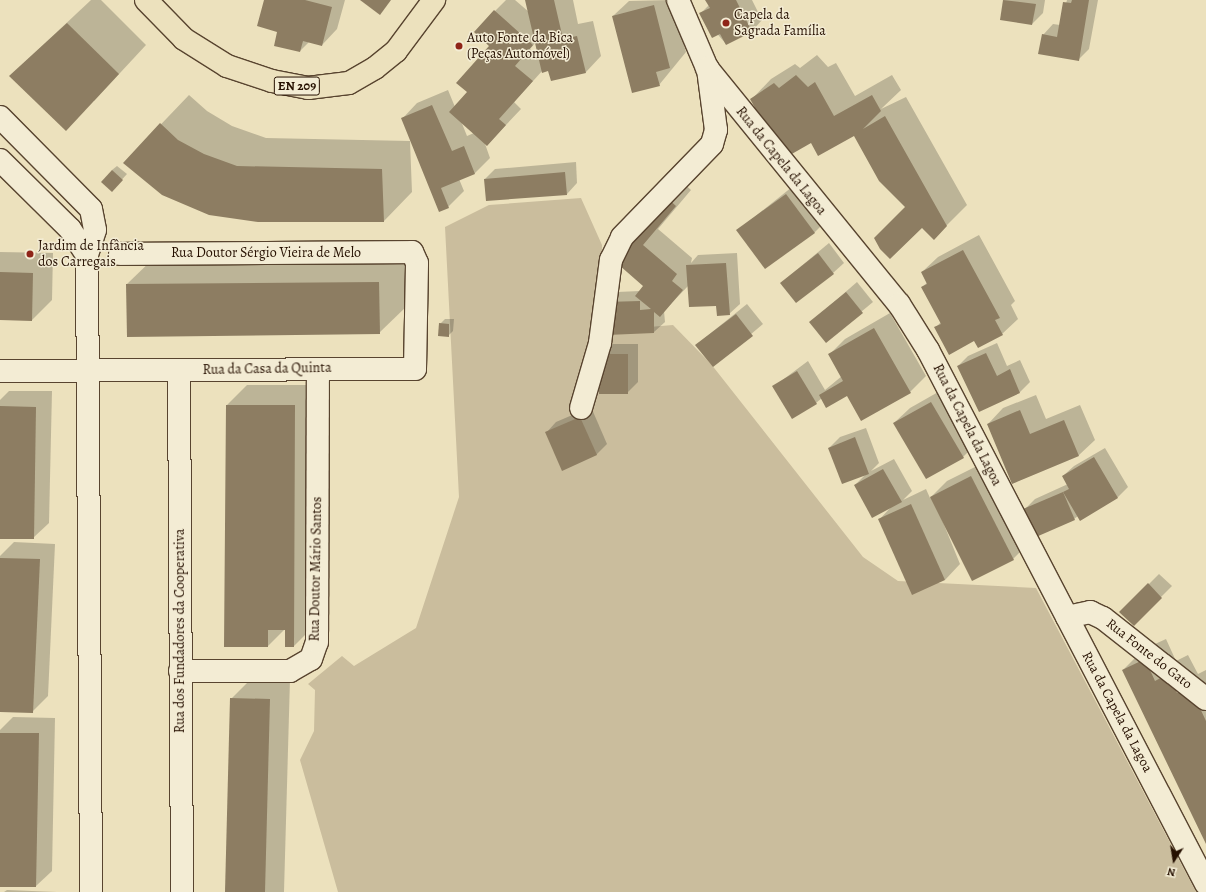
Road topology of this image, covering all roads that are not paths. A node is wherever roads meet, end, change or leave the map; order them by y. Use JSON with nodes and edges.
{"nodes":[{"id":1,"x":434,"y":0,"type":"edge"},
{"id":2,"x":678,"y":0,"type":"edge"},
{"id":3,"x":145,"y":2,"type":"edge"},
{"id":4,"x":707,"y":68,"type":"junction"},
{"id":5,"x":0,"y":117,"type":"edge"},
{"id":6,"x":0,"y":160,"type":"edge"},
{"id":7,"x":63,"y":180,"type":"junction"},
{"id":8,"x":41,"y":200,"type":"junction"},
{"id":9,"x":412,"y":252,"type":"joint"},
{"id":10,"x":120,"y":254,"type":"dead end"},
{"id":11,"x":87,"y":255,"type":"junction"},
{"id":12,"x":318,"y":368,"type":"junction"},
{"id":13,"x":88,"y":370,"type":"junction"},
{"id":14,"x":179,"y":370,"type":"junction"},
{"id":15,"x":0,"y":371,"type":"edge"},
{"id":16,"x":581,"y":408,"type":"dead end"},
{"id":17,"x":1067,"y":617,"type":"junction"},
{"id":18,"x":180,"y":671,"type":"junction"},
{"id":19,"x":1206,"y":699,"type":"edge"},
{"id":20,"x":1206,"y":884,"type":"edge"},
{"id":21,"x":91,"y":892,"type":"edge"},
{"id":22,"x":182,"y":892,"type":"edge"}],
"edges":[{"from":1,"to":3,"type":"main road","number":"EN 209"},
{"from":2,"to":4,"type":"street","name":"Rua da Capela da Lagoa"},
{"from":4,"to":16,"type":"street"},
{"from":4,"to":17,"type":"street","name":"Rua da Capela da Lagoa"},
{"from":5,"to":7,"type":"street"},
{"from":6,"to":8,"type":"street"},
{"from":7,"to":8,"type":"street"},
{"from":7,"to":11,"type":"street"},
{"from":8,"to":11,"type":"street"},
{"from":9,"to":10,"type":"street","name":"Rua Doutor Sérgio Vieira de Melo"},
{"from":9,"to":12,"type":"street","name":"Rua da Casa da Quinta"},
{"from":11,"to":13,"type":"street"},
{"from":12,"to":14,"type":"street","name":"Rua da Casa da Quinta"},
{"from":12,"to":18,"type":"street","name":"Rua Doutor Mário Santos"},
{"from":13,"to":14,"type":"street","name":"Rua da Casa da Quinta"},
{"from":13,"to":15,"type":"street","name":"Rua da Casa da Quinta"},
{"from":13,"to":21,"type":"street"},
{"from":14,"to":18,"type":"street","name":"Rua dos Fundadores da Cooperativa"},
{"from":17,"to":19,"type":"street","name":"Rua Fonte do Gato"},
{"from":17,"to":20,"type":"street","name":"Rua da Capela da Lagoa"},
{"from":18,"to":22,"type":"street","name":"Rua dos Fundadores da Cooperativa"}]}
